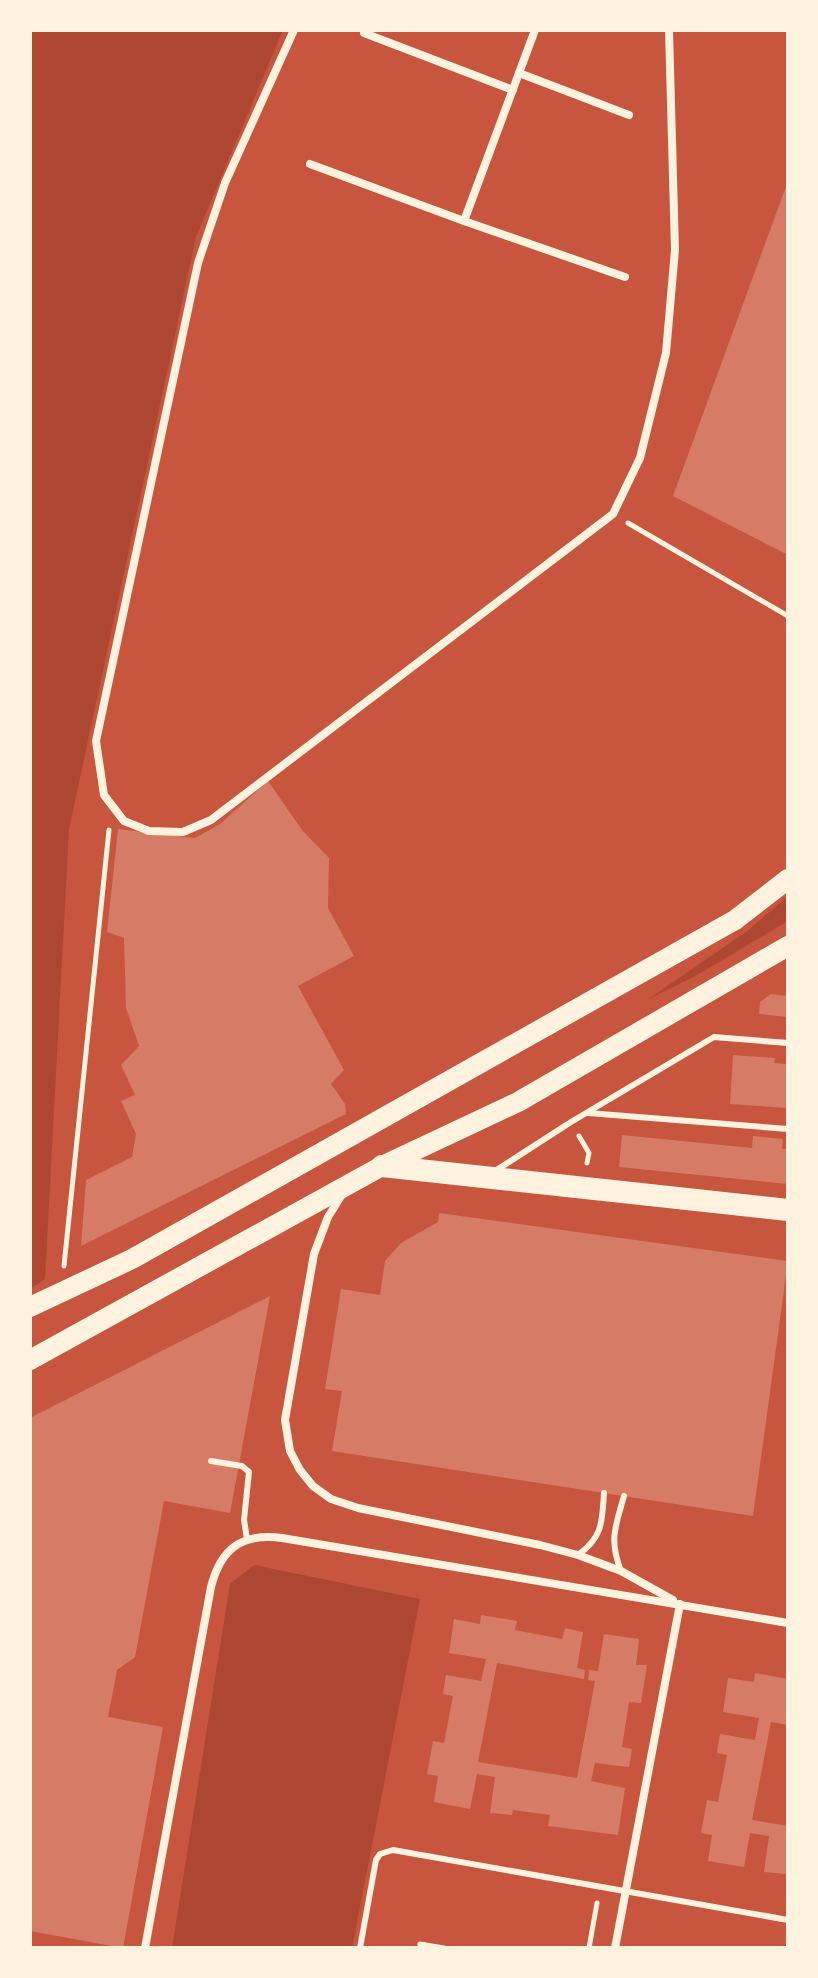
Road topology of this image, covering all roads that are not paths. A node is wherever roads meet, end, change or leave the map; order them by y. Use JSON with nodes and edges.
{"nodes":[{"id":1,"x":294,"y":30,"type":"edge"},
{"id":2,"x":535,"y":30,"type":"edge"},
{"id":3,"x":669,"y":30,"type":"edge"},
{"id":4,"x":364,"y":33,"type":"dead end"},
{"id":5,"x":519,"y":73,"type":"junction"},
{"id":6,"x":513,"y":90,"type":"junction"},
{"id":7,"x":629,"y":115,"type":"dead end"},
{"id":8,"x":310,"y":164,"type":"dead end"},
{"id":9,"x":464,"y":221,"type":"junction"},
{"id":10,"x":625,"y":277,"type":"dead end"},
{"id":11,"x":788,"y":879,"type":"edge"},
{"id":12,"x":788,"y":946,"type":"edge"},
{"id":13,"x":788,"y":1043,"type":"edge"},
{"id":14,"x":586,"y":1113,"type":"junction"},
{"id":15,"x":788,"y":1129,"type":"edge"},
{"id":16,"x":382,"y":1166,"type":"junction"},
{"id":17,"x":485,"y":1178,"type":"junction"},
{"id":18,"x":346,"y":1188,"type":"junction"},
{"id":19,"x":788,"y":1210,"type":"edge"},
{"id":20,"x":30,"y":1307,"type":"edge"},
{"id":21,"x":30,"y":1360,"type":"edge"},
{"id":22,"x":211,"y":1461,"type":"dead end"},
{"id":23,"x":604,"y":1493,"type":"dead end"},
{"id":24,"x":624,"y":1496,"type":"dead end"},
{"id":25,"x":247,"y":1539,"type":"junction"},
{"id":26,"x":578,"y":1555,"type":"junction"},
{"id":27,"x":621,"y":1571,"type":"junction"},
{"id":28,"x":680,"y":1604,"type":"junction"},
{"id":29,"x":788,"y":1623,"type":"edge"},
{"id":30,"x":625,"y":1891,"type":"junction"},
{"id":31,"x":788,"y":1920,"type":"edge"},
{"id":32,"x":145,"y":1948,"type":"edge"},
{"id":33,"x":360,"y":1948,"type":"edge"},
{"id":34,"x":615,"y":1948,"type":"edge"}],
"edges":[{"from":1,"to":3,"type":"street"},
{"from":2,"to":5,"type":"street"},
{"from":4,"to":6,"type":"street"},
{"from":5,"to":6,"type":"street"},
{"from":5,"to":7,"type":"street"},
{"from":6,"to":9,"type":"street"},
{"from":8,"to":9,"type":"street"},
{"from":9,"to":10,"type":"street"},
{"from":11,"to":20,"type":"main road"},
{"from":12,"to":16,"type":"main road"},
{"from":13,"to":14,"type":"lane"},
{"from":14,"to":15,"type":"lane"},
{"from":14,"to":17,"type":"lane"},
{"from":16,"to":17,"type":"highway"},
{"from":16,"to":18,"type":"main road"},
{"from":17,"to":19,"type":"highway"},
{"from":18,"to":21,"type":"main road"},
{"from":18,"to":26,"type":"street"},
{"from":22,"to":25,"type":"lane"},
{"from":23,"to":26,"type":"lane"},
{"from":24,"to":27,"type":"lane"},
{"from":25,"to":28,"type":"street"},
{"from":25,"to":32,"type":"street"},
{"from":26,"to":27,"type":"street"},
{"from":27,"to":28,"type":"street"},
{"from":28,"to":29,"type":"street"},
{"from":28,"to":30,"type":"street"},
{"from":30,"to":31,"type":"lane"},
{"from":30,"to":33,"type":"lane"},
{"from":30,"to":34,"type":"street"}]}
